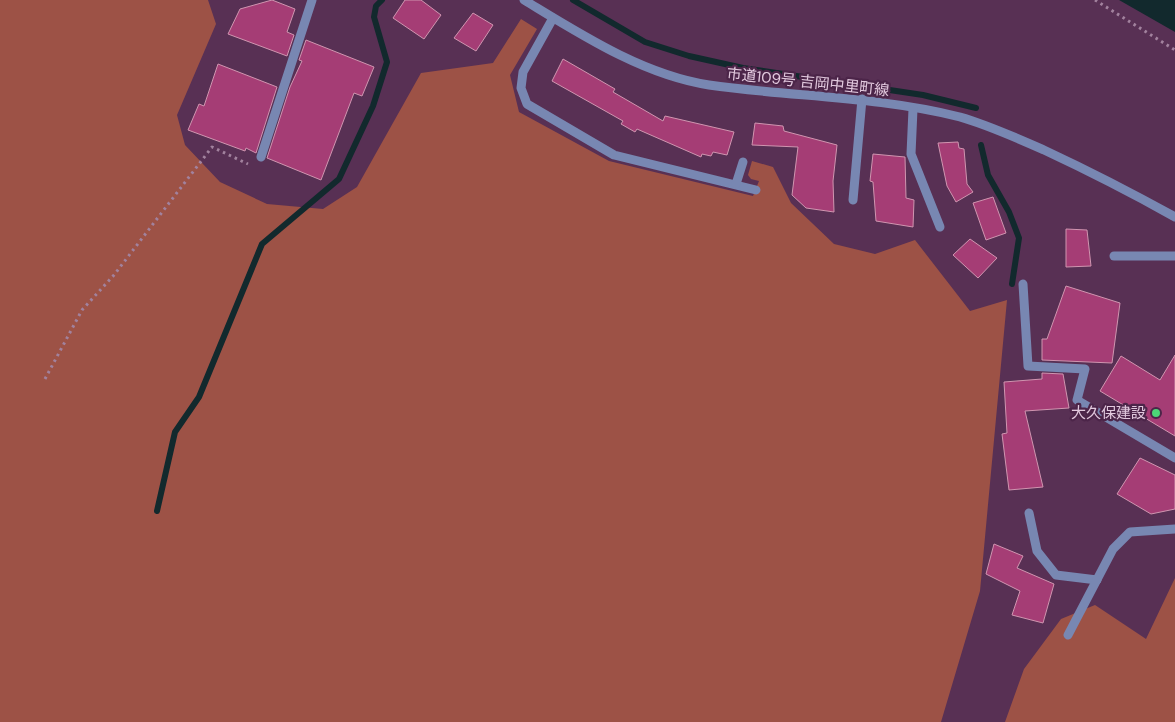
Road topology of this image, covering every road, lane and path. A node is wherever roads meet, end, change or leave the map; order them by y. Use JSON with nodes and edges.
{"nodes":[{"id":1,"x":312,"y":0,"type":"edge"},
{"id":2,"x":524,"y":0,"type":"edge"},
{"id":3,"x":1095,"y":0,"type":"edge"},
{"id":4,"x":553,"y":18,"type":"junction"},
{"id":5,"x":1175,"y":50,"type":"edge"},
{"id":6,"x":862,"y":99,"type":"junction"},
{"id":7,"x":913,"y":109,"type":"junction"},
{"id":8,"x":261,"y":157,"type":"joint"},
{"id":9,"x":743,"y":162,"type":"dead end"},
{"id":10,"x":736,"y":184,"type":"junction"},
{"id":11,"x":756,"y":190,"type":"dead end"},
{"id":12,"x":853,"y":200,"type":"dead end"},
{"id":13,"x":1175,"y":217,"type":"edge"},
{"id":14,"x":940,"y":227,"type":"dead end"},
{"id":15,"x":1114,"y":256,"type":"dead end"},
{"id":16,"x":1175,"y":256,"type":"edge"},
{"id":17,"x":1023,"y":284,"type":"dead end"},
{"id":18,"x":45,"y":379,"type":"dead end"},
{"id":19,"x":1175,"y":458,"type":"edge"},
{"id":20,"x":1029,"y":513,"type":"dead end"},
{"id":21,"x":1175,"y":529,"type":"edge"},
{"id":22,"x":1096,"y":580,"type":"junction"},
{"id":23,"x":1068,"y":635,"type":"dead end"}],
"edges":[{"from":1,"to":8,"type":"street"},
{"from":2,"to":4,"type":"street","name":"市道109号 吉岡中里町線"},
{"from":3,"to":5,"type":"path"},
{"from":4,"to":6,"type":"street","name":"市道109号 吉岡中里町線"},
{"from":4,"to":10,"type":"street"},
{"from":6,"to":7,"type":"street","name":"市道109号 吉岡中里町線"},
{"from":6,"to":12,"type":"street"},
{"from":7,"to":13,"type":"street","name":"市道109号 吉岡中里町線"},
{"from":7,"to":14,"type":"street"},
{"from":8,"to":18,"type":"path"},
{"from":9,"to":10,"type":"street"},
{"from":10,"to":11,"type":"street"},
{"from":15,"to":16,"type":"street"},
{"from":17,"to":19,"type":"street"},
{"from":20,"to":22,"type":"street"},
{"from":21,"to":22,"type":"street"},
{"from":22,"to":23,"type":"street"}]}
